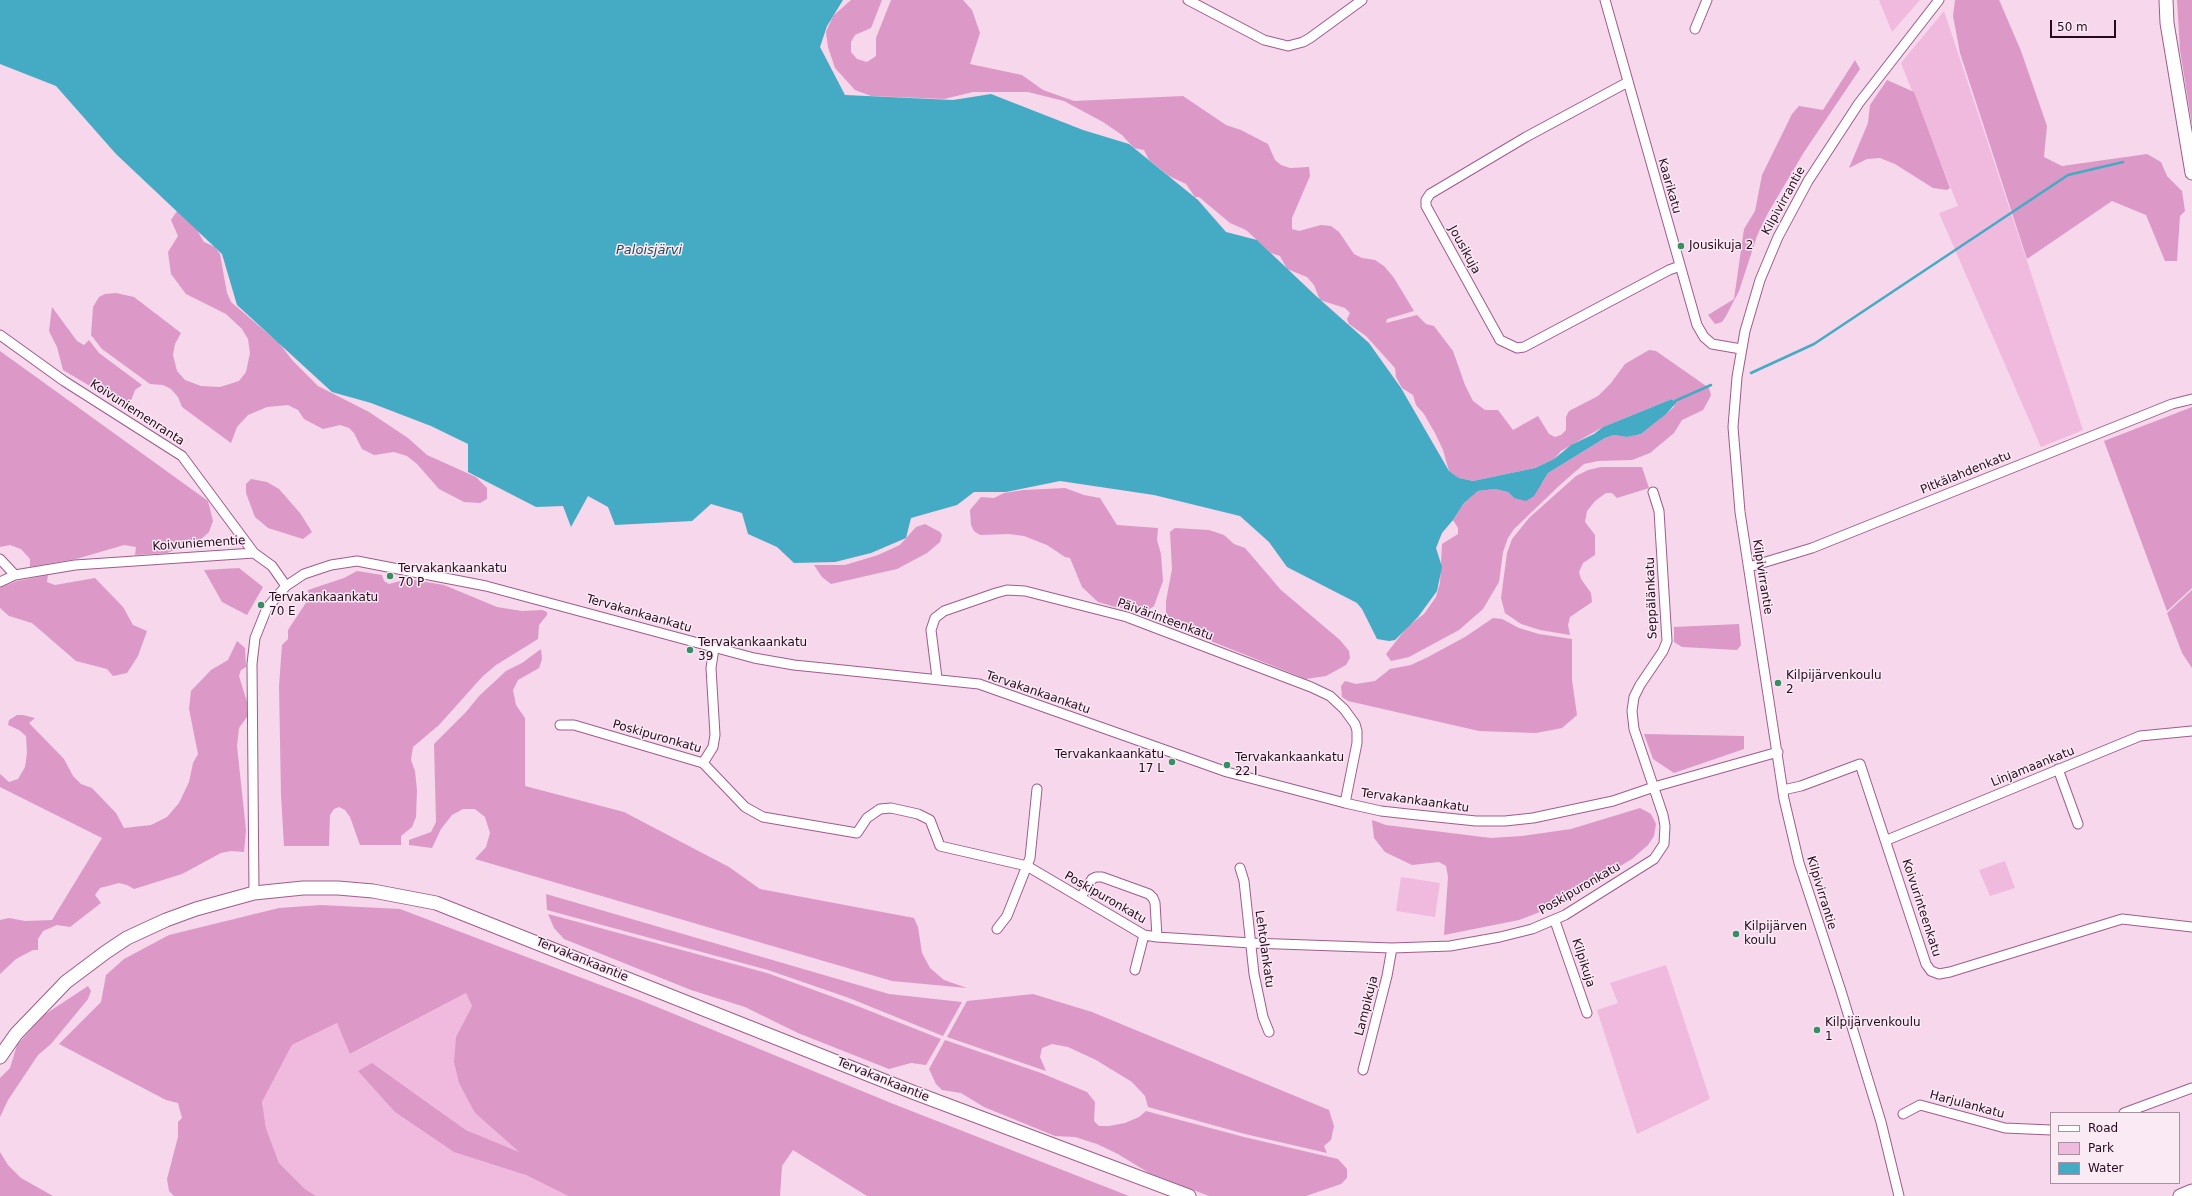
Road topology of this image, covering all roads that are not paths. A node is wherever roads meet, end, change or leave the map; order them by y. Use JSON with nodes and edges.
{"nodes":[{"id":1,"x":1188,"y":0,"type":"edge"},
{"id":2,"x":1362,"y":0,"type":"edge"},
{"id":3,"x":1604,"y":0,"type":"edge"},
{"id":4,"x":1707,"y":0,"type":"edge"},
{"id":5,"x":1939,"y":0,"type":"edge"},
{"id":6,"x":2166,"y":0,"type":"edge"},
{"id":7,"x":1695,"y":29,"type":"dead end"},
{"id":8,"x":1628,"y":82,"type":"junction"},
{"id":9,"x":2192,"y":173,"type":"edge"},
{"id":10,"x":1680,"y":266,"type":"junction"},
{"id":11,"x":0,"y":335,"type":"edge"},
{"id":12,"x":1741,"y":349,"type":"junction"},
{"id":13,"x":2192,"y":399,"type":"edge"},
{"id":14,"x":1653,"y":492,"type":"dead end"},
{"id":15,"x":254,"y":553,"type":"junction"},
{"id":16,"x":0,"y":559,"type":"edge"},
{"id":17,"x":1749,"y":567,"type":"junction"},
{"id":18,"x":15,"y":575,"type":"junction"},
{"id":19,"x":0,"y":582,"type":"edge"},
{"id":20,"x":286,"y":586,"type":"junction"},
{"id":21,"x":714,"y":648,"type":"junction"},
{"id":22,"x":937,"y":678,"type":"junction"},
{"id":23,"x":560,"y":725,"type":"dead end"},
{"id":24,"x":2192,"y":731,"type":"edge"},
{"id":25,"x":1778,"y":752,"type":"junction"},
{"id":26,"x":703,"y":763,"type":"junction"},
{"id":27,"x":2058,"y":770,"type":"junction"},
{"id":28,"x":1654,"y":787,"type":"junction"},
{"id":29,"x":1037,"y":789,"type":"dead end"},
{"id":30,"x":1783,"y":790,"type":"junction"},
{"id":31,"x":1346,"y":803,"type":"junction"},
{"id":32,"x":2078,"y":824,"type":"dead end"},
{"id":33,"x":1886,"y":840,"type":"junction"},
{"id":34,"x":1027,"y":866,"type":"junction"},
{"id":35,"x":1240,"y":868,"type":"dead end"},
{"id":36,"x":254,"y":893,"type":"junction"},
{"id":37,"x":1081,"y":897,"type":"junction"},
{"id":38,"x":1555,"y":921,"type":"junction"},
{"id":39,"x":2192,"y":928,"type":"edge"},
{"id":40,"x":997,"y":929,"type":"dead end"},
{"id":41,"x":1144,"y":935,"type":"junction"},
{"id":42,"x":1157,"y":937,"type":"junction"},
{"id":43,"x":1251,"y":943,"type":"junction"},
{"id":44,"x":1392,"y":948,"type":"junction"},
{"id":45,"x":1135,"y":970,"type":"dead end"},
{"id":46,"x":1587,"y":1013,"type":"dead end"},
{"id":47,"x":1269,"y":1032,"type":"dead end"},
{"id":48,"x":0,"y":1057,"type":"edge"},
{"id":49,"x":1363,"y":1070,"type":"dead end"},
{"id":50,"x":2192,"y":1088,"type":"edge"},
{"id":51,"x":2127,"y":1112,"type":"edge"},
{"id":52,"x":1903,"y":1114,"type":"dead end"},
{"id":53,"x":2050,"y":1130,"type":"edge"},
{"id":54,"x":2192,"y":1191,"type":"edge"},
{"id":55,"x":1188,"y":1196,"type":"edge"},
{"id":56,"x":1899,"y":1196,"type":"edge"},
{"id":57,"x":2180,"y":1196,"type":"edge"}],
"edges":[{"from":1,"to":2,"type":"street"},
{"from":3,"to":8,"type":"street","name":"Kaarikatu"},
{"from":4,"to":7,"type":"street"},
{"from":5,"to":12,"type":"street","name":"Kilpivirrantie"},
{"from":6,"to":9,"type":"street"},
{"from":8,"to":10,"type":"street","name":"Kaarikatu"},
{"from":8,"to":10,"type":"street","name":"Jousikuja"},
{"from":10,"to":12,"type":"street","name":"Kaarikatu"},
{"from":11,"to":15,"type":"street","name":"Koivuniemenranta"},
{"from":12,"to":17,"type":"street","name":"Kilpivirrantie"},
{"from":13,"to":17,"type":"street","name":"Pitkälahdenkatu"},
{"from":14,"to":28,"type":"street","name":"Seppälänkatu"},
{"from":15,"to":18,"type":"street","name":"Koivuniementie"},
{"from":15,"to":20,"type":"street","name":"Koivuniementie"},
{"from":16,"to":18,"type":"street"},
{"from":17,"to":25,"type":"street","name":"Kilpivirrantie"},
{"from":18,"to":19,"type":"street","name":"Koivuniementie"},
{"from":20,"to":21,"type":"street","name":"Tervakankaankatu"},
{"from":20,"to":36,"type":"street"},
{"from":21,"to":22,"type":"street","name":"Tervakankaankatu"},
{"from":21,"to":26,"type":"street"},
{"from":22,"to":31,"type":"street","name":"Tervakankaankatu"},
{"from":22,"to":31,"type":"street","name":"Päivärinteenkatu"},
{"from":23,"to":26,"type":"street","name":"Poskipuronkatu"},
{"from":24,"to":27,"type":"street","name":"Linjamaankatu"},
{"from":25,"to":28,"type":"street","name":"Tervakankaankatu"},
{"from":25,"to":30,"type":"street","name":"Kilpivirrantie"},
{"from":26,"to":34,"type":"street","name":"Poskipuronkatu"},
{"from":27,"to":32,"type":"street"},
{"from":27,"to":33,"type":"street","name":"Linjamaankatu"},
{"from":28,"to":31,"type":"street","name":"Tervakankaankatu"},
{"from":28,"to":38,"type":"street","name":"Poskipuronkatu"},
{"from":29,"to":34,"type":"street"},
{"from":30,"to":33,"type":"street","name":"Koivurinteenkatu"},
{"from":30,"to":56,"type":"street","name":"Kilpivirrantie"},
{"from":33,"to":39,"type":"street","name":"Koivurinteenkatu"},
{"from":34,"to":37,"type":"street","name":"Poskipuronkatu"},
{"from":34,"to":40,"type":"street"},
{"from":35,"to":43,"type":"street","name":"Lehtolankatu"},
{"from":36,"to":48,"type":"street","name":"Tervakankaantie"},
{"from":36,"to":55,"type":"street","name":"Tervakankaantie"},
{"from":37,"to":41,"type":"street","name":"Poskipuronkatu"},
{"from":37,"to":42,"type":"street"},
{"from":38,"to":44,"type":"street","name":"Poskipuronkatu"},
{"from":38,"to":46,"type":"street","name":"Kilpikuja"},
{"from":41,"to":42,"type":"street","name":"Poskipuronkatu"},
{"from":41,"to":45,"type":"street"},
{"from":42,"to":43,"type":"street","name":"Poskipuronkatu"},
{"from":43,"to":44,"type":"street","name":"Poskipuronkatu"},
{"from":43,"to":47,"type":"street","name":"Lehtolankatu"},
{"from":44,"to":49,"type":"street","name":"Lampikuja"},
{"from":50,"to":51,"type":"street"},
{"from":52,"to":53,"type":"street","name":"Harjulankatu"},
{"from":54,"to":57,"type":"street"}]}
